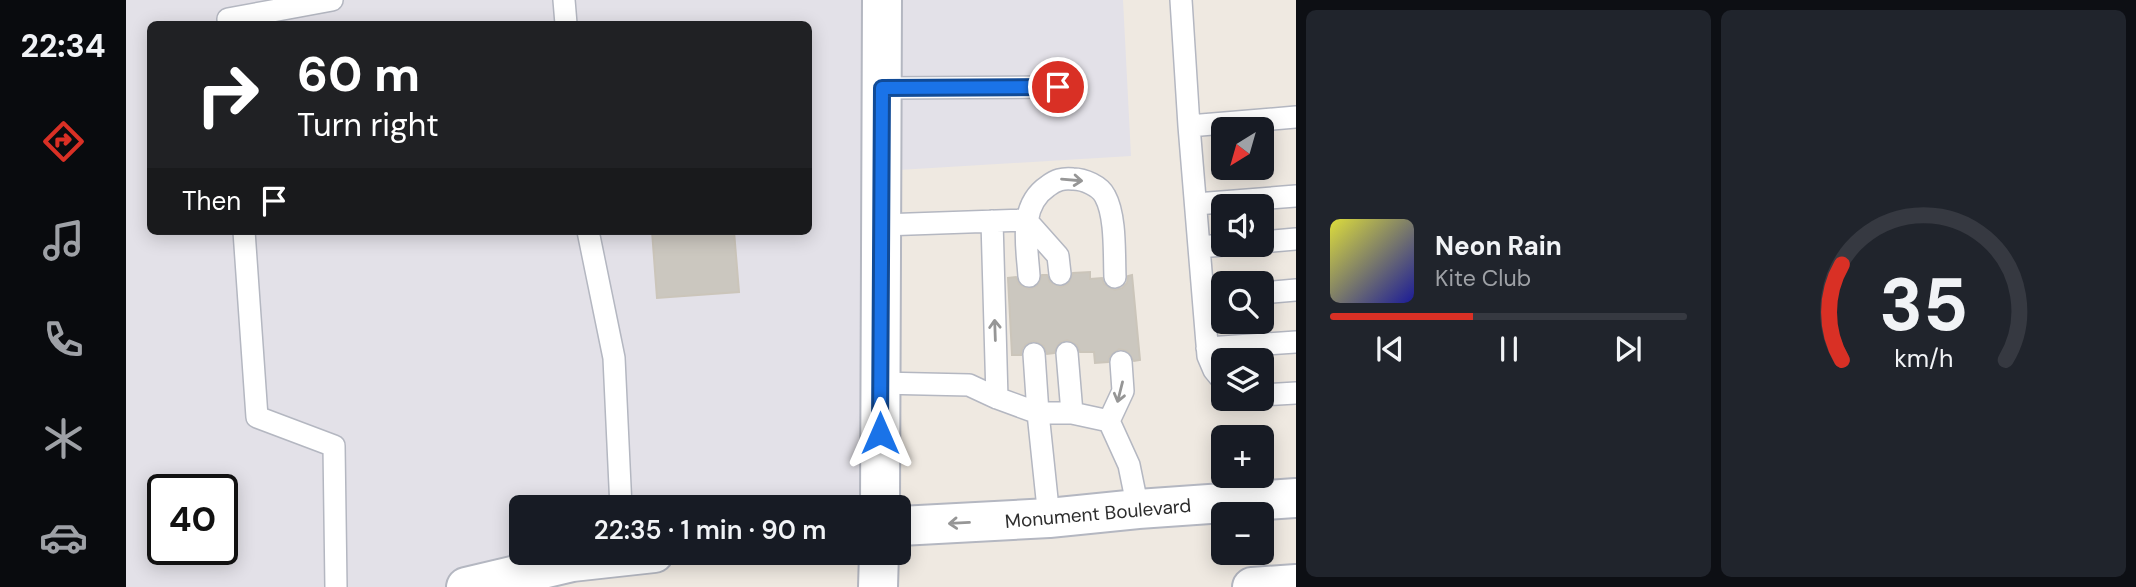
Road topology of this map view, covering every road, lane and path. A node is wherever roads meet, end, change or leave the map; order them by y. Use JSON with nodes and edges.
{"nodes":[{"id":1,"x":332,"y":0,"type":"edge"},
{"id":2,"x":564,"y":0,"type":"edge"},
{"id":3,"x":882,"y":0,"type":"edge"},
{"id":4,"x":1181,"y":0,"type":"edge"},
{"id":5,"x":228,"y":14,"type":"edge"},
{"id":6,"x":566,"y":21,"type":"edge"},
{"id":7,"x":1058,"y":87,"type":"dead end"},
{"id":8,"x":882,"y":88,"type":"junction"},
{"id":9,"x":1296,"y":117,"type":"edge"},
{"id":10,"x":1189,"y":126,"type":"junction"},
{"id":11,"x":1296,"y":196,"type":"edge"},
{"id":12,"x":1196,"y":204,"type":"junction"},
{"id":13,"x":1026,"y":220,"type":"junction"},
{"id":14,"x":992,"y":221,"type":"junction"},
{"id":15,"x":882,"y":225,"type":"junction"},
{"id":16,"x":244,"y":235,"type":"edge"},
{"id":17,"x":589,"y":235,"type":"edge"},
{"id":18,"x":1296,"y":239,"type":"edge"},
{"id":19,"x":1274,"y":241,"type":"edge"},
{"id":20,"x":1211,"y":246,"type":"edge"},
{"id":21,"x":1199,"y":247,"type":"junction"},
{"id":22,"x":1060,"y":274,"type":"dead end"},
{"id":23,"x":1029,"y":276,"type":"dead end"},
{"id":24,"x":1115,"y":277,"type":"dead end"},
{"id":25,"x":1211,"y":290,"type":"edge"},
{"id":26,"x":1296,"y":290,"type":"edge"},
{"id":27,"x":1274,"y":292,"type":"edge"},
{"id":28,"x":1211,"y":314,"type":"edge"},
{"id":29,"x":1296,"y":342,"type":"edge"},
{"id":30,"x":1207,"y":348,"type":"junction"},
{"id":31,"x":1067,"y":353,"type":"dead end"},
{"id":32,"x":1034,"y":354,"type":"dead end"},
{"id":33,"x":1121,"y":362,"type":"dead end"},
{"id":34,"x":1211,"y":363,"type":"edge"},
{"id":35,"x":880,"y":383,"type":"junction"},
{"id":36,"x":1296,"y":393,"type":"edge"},
{"id":37,"x":1274,"y":394,"type":"edge"},
{"id":38,"x":997,"y":398,"type":"junction"},
{"id":39,"x":1038,"y":413,"type":"junction"},
{"id":40,"x":1072,"y":413,"type":"junction"},
{"id":41,"x":1109,"y":421,"type":"junction"},
{"id":42,"x":620,"y":495,"type":"edge"},
{"id":43,"x":880,"y":495,"type":"edge"},
{"id":44,"x":1296,"y":498,"type":"edge"},
{"id":45,"x":1138,"y":509,"type":"junction"},
{"id":46,"x":1049,"y":518,"type":"junction"},
{"id":47,"x":911,"y":525,"type":"edge"},
{"id":48,"x":559,"y":565,"type":"edge"},
{"id":49,"x":879,"y":565,"type":"edge"},
{"id":50,"x":1296,"y":584,"type":"edge"},
{"id":51,"x":336,"y":587,"type":"edge"},
{"id":52,"x":466,"y":587,"type":"edge"},
{"id":53,"x":878,"y":587,"type":"edge"},
{"id":54,"x":1252,"y":587,"type":"edge"}],
"edges":[{"from":1,"to":5,"type":"lane"},
{"from":2,"to":6,"type":"lane"},
{"from":3,"to":8,"type":"main road"},
{"from":4,"to":10,"type":"lane"},
{"from":7,"to":8,"type":"lane"},
{"from":8,"to":15,"type":"main road"},
{"from":9,"to":10,"type":"lane"},
{"from":10,"to":12,"type":"lane"},
{"from":11,"to":12,"type":"lane"},
{"from":12,"to":21,"type":"lane"},
{"from":13,"to":14,"type":"lane"},
{"from":13,"to":22,"type":"lane"},
{"from":13,"to":23,"type":"lane"},
{"from":13,"to":24,"type":"lane","one_way":true},
{"from":14,"to":15,"type":"lane"},
{"from":38,"to":14,"type":"lane","one_way":true},
{"from":15,"to":35,"type":"main road"},
{"from":16,"to":51,"type":"lane"},
{"from":17,"to":42,"type":"lane"},
{"from":18,"to":19,"type":"lane"},
{"from":20,"to":21,"type":"lane"},
{"from":21,"to":25,"type":"lane"},
{"from":26,"to":27,"type":"lane"},
{"from":28,"to":30,"type":"lane"},
{"from":29,"to":30,"type":"lane"},
{"from":30,"to":34,"type":"lane"},
{"from":31,"to":40,"type":"lane"},
{"from":32,"to":39,"type":"lane"},
{"from":33,"to":41,"type":"lane","one_way":true},
{"from":35,"to":38,"type":"lane"},
{"from":35,"to":43,"type":"main road"},
{"from":36,"to":37,"type":"lane"},
{"from":38,"to":39,"type":"lane"},
{"from":39,"to":40,"type":"lane"},
{"from":39,"to":46,"type":"lane"},
{"from":40,"to":41,"type":"lane"},
{"from":41,"to":45,"type":"lane"},
{"from":44,"to":45,"type":"main road","name":"Monument Boulevard"},
{"from":45,"to":46,"type":"main road","name":"Monument Boulevard"},
{"from":46,"to":47,"type":"main road","name":"Monument Boulevard","one_way":true},
{"from":48,"to":52,"type":"main road"},
{"from":49,"to":53,"type":"main road"},
{"from":50,"to":54,"type":"main road"}]}
